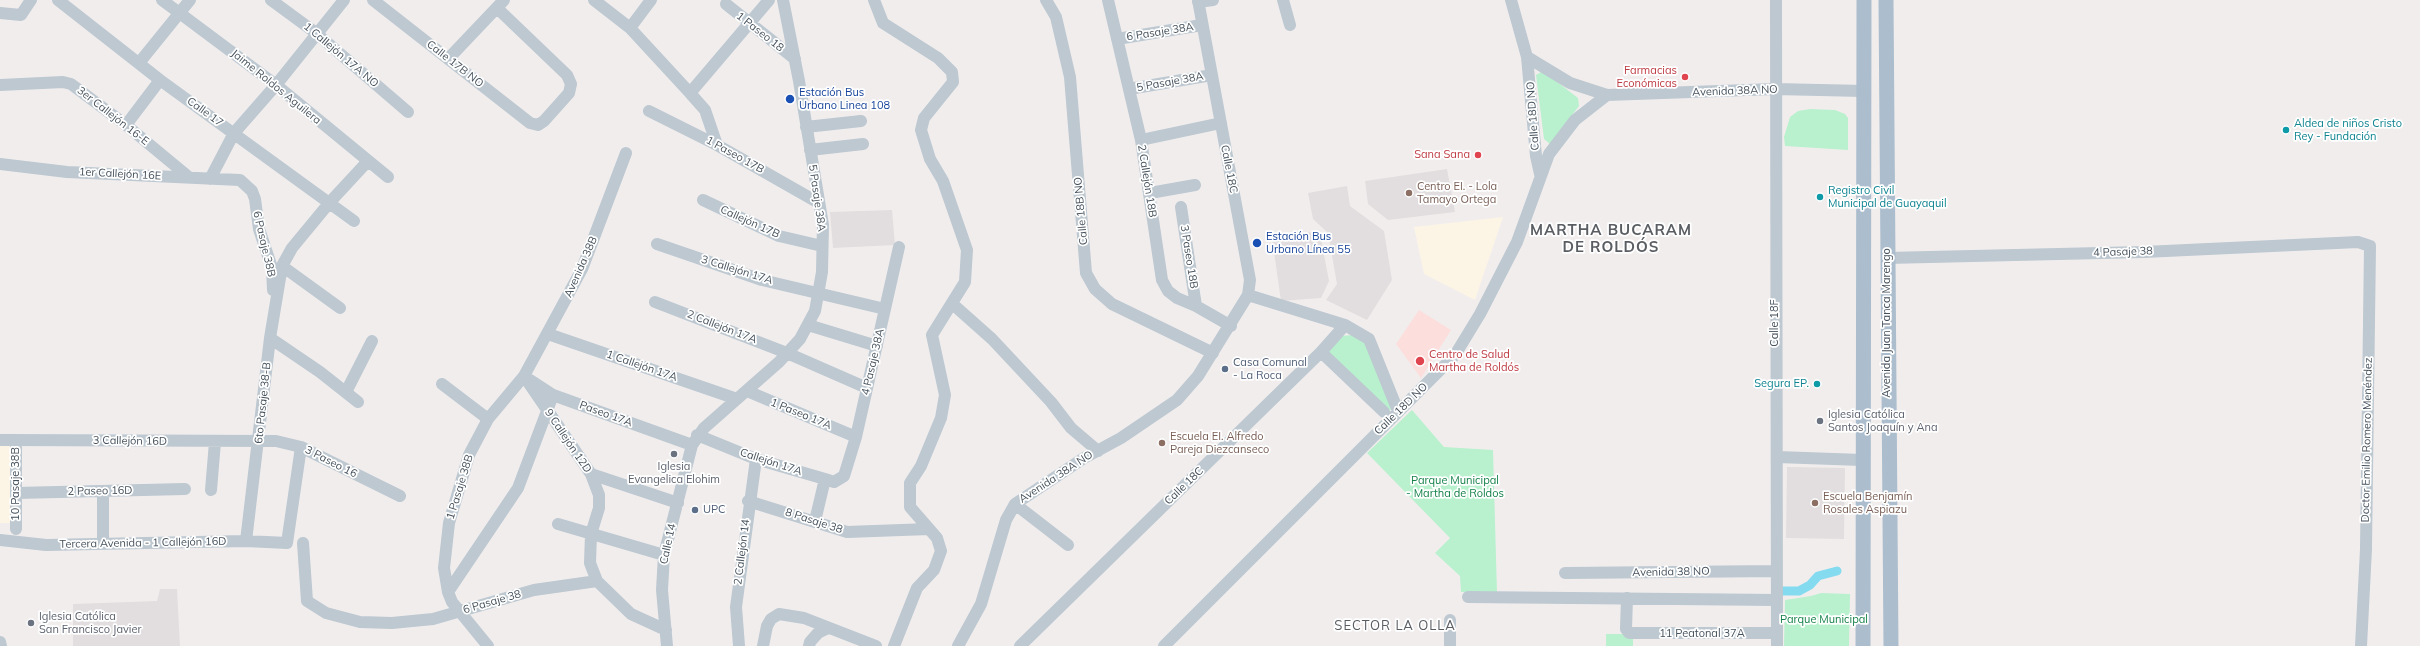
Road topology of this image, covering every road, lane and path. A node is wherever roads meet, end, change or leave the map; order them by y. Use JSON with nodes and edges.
{"nodes":[{"id":1,"x":31,"y":0,"type":"edge"},
{"id":2,"x":58,"y":0,"type":"edge"},
{"id":3,"x":162,"y":0,"type":"edge"},
{"id":4,"x":190,"y":0,"type":"edge"},
{"id":5,"x":271,"y":0,"type":"edge"},
{"id":6,"x":344,"y":0,"type":"edge"},
{"id":7,"x":373,"y":0,"type":"edge"},
{"id":8,"x":594,"y":0,"type":"edge"},
{"id":9,"x":651,"y":0,"type":"edge"},
{"id":10,"x":769,"y":0,"type":"edge"},
{"id":11,"x":783,"y":0,"type":"edge"},
{"id":12,"x":874,"y":0,"type":"edge"},
{"id":13,"x":1046,"y":0,"type":"edge"},
{"id":14,"x":1108,"y":0,"type":"edge"},
{"id":15,"x":1213,"y":0,"type":"edge"},
{"id":16,"x":1283,"y":0,"type":"edge"},
{"id":17,"x":1511,"y":0,"type":"edge"},
{"id":18,"x":1776,"y":0,"type":"edge"},
{"id":19,"x":1864,"y":0,"type":"edge"},
{"id":20,"x":1886,"y":0,"type":"edge"},
{"id":21,"x":1198,"y":1,"type":"edge"},
{"id":22,"x":501,"y":4,"type":"edge"},
{"id":23,"x":726,"y":4,"type":"dead end"},
{"id":24,"x":180,"y":12,"type":"junction"},
{"id":25,"x":0,"y":13,"type":"edge"},
{"id":26,"x":748,"y":24,"type":"junction"},
{"id":27,"x":1202,"y":24,"type":"junction"},
{"id":28,"x":1290,"y":25,"type":"dead end"},
{"id":29,"x":630,"y":28,"type":"junction"},
{"id":30,"x":316,"y":32,"type":"junction"},
{"id":31,"x":1117,"y":39,"type":"junction"},
{"id":32,"x":1527,"y":57,"type":"junction"},
{"id":33,"x":449,"y":58,"type":"junction"},
{"id":34,"x":795,"y":59,"type":"junction"},
{"id":35,"x":139,"y":63,"type":"junction"},
{"id":36,"x":1212,"y":75,"type":"junction"},
{"id":37,"x":160,"y":80,"type":"junction"},
{"id":38,"x":0,"y":85,"type":"edge"},
{"id":39,"x":276,"y":85,"type":"junction"},
{"id":40,"x":1129,"y":89,"type":"junction"},
{"id":41,"x":1776,"y":89,"type":"junction"},
{"id":42,"x":1864,"y":91,"type":"junction"},
{"id":43,"x":690,"y":92,"type":"junction"},
{"id":44,"x":1608,"y":95,"type":"junction"},
{"id":45,"x":649,"y":111,"type":"dead end"},
{"id":46,"x":408,"y":112,"type":"dead end"},
{"id":47,"x":861,"y":121,"type":"dead end"},
{"id":48,"x":1221,"y":123,"type":"junction"},
{"id":49,"x":126,"y":125,"type":"junction"},
{"id":50,"x":806,"y":128,"type":"junction"},
{"id":51,"x":234,"y":133,"type":"junction"},
{"id":52,"x":1141,"y":140,"type":"junction"},
{"id":53,"x":863,"y":144,"type":"dead end"},
{"id":54,"x":717,"y":145,"type":"junction"},
{"id":55,"x":810,"y":150,"type":"junction"},
{"id":56,"x":626,"y":153,"type":"dead end"},
{"id":57,"x":368,"y":161,"type":"junction"},
{"id":58,"x":0,"y":164,"type":"edge"},
{"id":59,"x":1540,"y":174,"type":"junction"},
{"id":60,"x":388,"y":176,"type":"dead end"},
{"id":61,"x":190,"y":178,"type":"junction"},
{"id":62,"x":210,"y":179,"type":"junction"},
{"id":63,"x":240,"y":180,"type":"joint"},
{"id":64,"x":1194,"y":185,"type":"dead end"},
{"id":65,"x":1150,"y":193,"type":"junction"},
{"id":66,"x":703,"y":200,"type":"dead end"},
{"id":67,"x":330,"y":202,"type":"junction"},
{"id":68,"x":818,"y":203,"type":"junction"},
{"id":69,"x":1181,"y":207,"type":"dead end"},
{"id":70,"x":354,"y":221,"type":"dead end"},
{"id":71,"x":1886,"y":230,"type":"junction"},
{"id":72,"x":2358,"y":242,"type":"joint"},
{"id":73,"x":657,"y":244,"type":"dead end"},
{"id":74,"x":822,"y":246,"type":"junction"},
{"id":75,"x":899,"y":247,"type":"dead end"},
{"id":76,"x":1887,"y":258,"type":"junction"},
{"id":77,"x":282,"y":266,"type":"junction"},
{"id":78,"x":818,"y":292,"type":"junction"},
{"id":79,"x":1248,"y":294,"type":"junction"},
{"id":80,"x":656,"y":302,"type":"dead end"},
{"id":81,"x":1196,"y":306,"type":"junction"},
{"id":82,"x":956,"y":307,"type":"dead end"},
{"id":83,"x":340,"y":308,"type":"dead end"},
{"id":84,"x":885,"y":309,"type":"junction"},
{"id":85,"x":274,"y":315,"type":"junction"},
{"id":86,"x":808,"y":325,"type":"junction"},
{"id":87,"x":1345,"y":325,"type":"junction"},
{"id":88,"x":1231,"y":326,"type":"junction"},
{"id":89,"x":548,"y":334,"type":"junction"},
{"id":90,"x":270,"y":338,"type":"junction"},
{"id":91,"x":372,"y":341,"type":"dead end"},
{"id":92,"x":877,"y":346,"type":"junction"},
{"id":93,"x":1321,"y":352,"type":"junction"},
{"id":94,"x":787,"y":353,"type":"junction"},
{"id":95,"x":1213,"y":353,"type":"junction"},
{"id":96,"x":524,"y":376,"type":"junction"},
{"id":97,"x":442,"y":384,"type":"dead end"},
{"id":98,"x":867,"y":388,"type":"junction"},
{"id":99,"x":746,"y":391,"type":"junction"},
{"id":100,"x":346,"y":392,"type":"junction"},
{"id":101,"x":553,"y":395,"type":"junction"},
{"id":102,"x":737,"y":399,"type":"junction"},
{"id":103,"x":358,"y":402,"type":"dead end"},
{"id":104,"x":547,"y":409,"type":"junction"},
{"id":105,"x":1398,"y":411,"type":"junction"},
{"id":106,"x":1384,"y":412,"type":"dead end"},
{"id":107,"x":488,"y":420,"type":"junction"},
{"id":108,"x":856,"y":437,"type":"junction"},
{"id":109,"x":0,"y":440,"type":"edge"},
{"id":110,"x":16,"y":440,"type":"junction"},
{"id":111,"x":260,"y":440,"type":"junction"},
{"id":112,"x":695,"y":440,"type":"junction"},
{"id":113,"x":215,"y":442,"type":"junction"},
{"id":114,"x":301,"y":447,"type":"junction"},
{"id":115,"x":1098,"y":451,"type":"junction"},
{"id":116,"x":1778,"y":457,"type":"junction"},
{"id":117,"x":756,"y":459,"type":"junction"},
{"id":118,"x":1862,"y":460,"type":"junction"},
{"id":119,"x":590,"y":474,"type":"junction"},
{"id":120,"x":844,"y":476,"type":"joint"},
{"id":121,"x":825,"y":479,"type":"junction"},
{"id":122,"x":185,"y":489,"type":"dead end"},
{"id":123,"x":211,"y":490,"type":"dead end"},
{"id":124,"x":104,"y":491,"type":"junction"},
{"id":125,"x":16,"y":493,"type":"junction"},
{"id":126,"x":400,"y":496,"type":"dead end"},
{"id":127,"x":748,"y":501,"type":"junction"},
{"id":128,"x":678,"y":503,"type":"junction"},
{"id":129,"x":1015,"y":504,"type":"junction"},
{"id":130,"x":815,"y":521,"type":"junction"},
{"id":131,"x":558,"y":524,"type":"dead end"},
{"id":132,"x":16,"y":529,"type":"dead end"},
{"id":133,"x":929,"y":529,"type":"junction"},
{"id":134,"x":591,"y":534,"type":"junction"},
{"id":135,"x":0,"y":540,"type":"edge"},
{"id":136,"x":246,"y":541,"type":"junction"},
{"id":137,"x":304,"y":543,"type":"dead end"},
{"id":138,"x":103,"y":544,"type":"junction"},
{"id":139,"x":1068,"y":545,"type":"dead end"},
{"id":140,"x":664,"y":555,"type":"junction"},
{"id":141,"x":1777,"y":571,"type":"junction"},
{"id":142,"x":1565,"y":573,"type":"dead end"},
{"id":143,"x":596,"y":581,"type":"junction"},
{"id":144,"x":448,"y":592,"type":"junction"},
{"id":145,"x":1468,"y":597,"type":"dead end"},
{"id":146,"x":1627,"y":598,"type":"junction"},
{"id":147,"x":1777,"y":600,"type":"junction"},
{"id":148,"x":460,"y":611,"type":"junction"},
{"id":149,"x":1450,"y":620,"type":"dead end"},
{"id":150,"x":828,"y":628,"type":"junction"},
{"id":151,"x":666,"y":630,"type":"junction"},
{"id":152,"x":1777,"y":633,"type":"junction"},
{"id":153,"x":0,"y":642,"type":"edge"},
{"id":154,"x":1,"y":646,"type":"edge"},
{"id":155,"x":488,"y":646,"type":"edge"},
{"id":156,"x":667,"y":646,"type":"edge"},
{"id":157,"x":739,"y":646,"type":"edge"},
{"id":158,"x":763,"y":646,"type":"edge"},
{"id":159,"x":809,"y":646,"type":"edge"},
{"id":160,"x":876,"y":646,"type":"edge"},
{"id":161,"x":894,"y":646,"type":"edge"},
{"id":162,"x":958,"y":646,"type":"edge"},
{"id":163,"x":1020,"y":646,"type":"edge"},
{"id":164,"x":1164,"y":646,"type":"edge"},
{"id":165,"x":1450,"y":646,"type":"edge"},
{"id":166,"x":1777,"y":646,"type":"edge"},
{"id":167,"x":1863,"y":646,"type":"edge"},
{"id":168,"x":1891,"y":646,"type":"edge"},
{"id":169,"x":2361,"y":646,"type":"edge"}],
"edges":[{"from":1,"to":25,"type":"street"},
{"from":2,"to":35,"type":"street","name":"Calle 17"},
{"from":3,"to":24,"type":"street","name":"Jaime Roldos Aguilera"},
{"from":4,"to":24,"type":"street"},
{"from":5,"to":30,"type":"street","name":"1 Callejón 17A NO"},
{"from":6,"to":30,"type":"street"},
{"from":7,"to":33,"type":"street","name":"Calle 17B NO"},
{"from":8,"to":29,"type":"street"},
{"from":9,"to":29,"type":"street"},
{"from":10,"to":26,"type":"street"},
{"from":11,"to":34,"type":"street","name":"5 Pasaje 38A"},
{"from":12,"to":133,"type":"street"},
{"from":13,"to":95,"type":"street","name":"Calle 18B NO"},
{"from":14,"to":31,"type":"street","name":"2 Callejón 18B"},
{"from":15,"to":21,"type":"street"},
{"from":16,"to":28,"type":"street"},
{"from":17,"to":32,"type":"street","name":"Calle 18D NO"},
{"from":18,"to":41,"type":"street","name":"Calle 18F"},
{"from":19,"to":42,"type":"main road"},
{"from":20,"to":71,"type":"main road","name":"Avenida Juan Tanca Marengo"},
{"from":21,"to":27,"type":"street","name":"Calle 18C"},
{"from":22,"to":33,"type":"street"},
{"from":22,"to":33,"type":"street","name":"Calle 17B NO"},
{"from":23,"to":26,"type":"street","name":"1 Paseo 18"},
{"from":24,"to":35,"type":"street"},
{"from":24,"to":39,"type":"street","name":"Jaime Roldos Aguilera"},
{"from":26,"to":34,"type":"street","name":"1 Paseo 18"},
{"from":26,"to":43,"type":"street"},
{"from":27,"to":31,"type":"street","name":"6 Pasaje 38A"},
{"from":27,"to":36,"type":"street","name":"Calle 18C"},
{"from":29,"to":43,"type":"street"},
{"from":30,"to":39,"type":"street"},
{"from":30,"to":46,"type":"street","name":"1 Callejón 17A NO"},
{"from":31,"to":40,"type":"street","name":"2 Callejón 18B"},
{"from":32,"to":44,"type":"street","name":"Avenida 38A NO"},
{"from":32,"to":59,"type":"street","name":"Calle 18D NO"},
{"from":34,"to":50,"type":"street","name":"5 Pasaje 38A"},
{"from":35,"to":37,"type":"street","name":"Calle 17"},
{"from":36,"to":40,"type":"street","name":"5 Pasaje 38A"},
{"from":36,"to":48,"type":"street","name":"Calle 18C"},
{"from":37,"to":49,"type":"street"},
{"from":37,"to":51,"type":"street","name":"Calle 17"},
{"from":38,"to":49,"type":"street","name":"3er Callejón 16-E"},
{"from":39,"to":51,"type":"street"},
{"from":39,"to":57,"type":"street","name":"Jaime Roldos Aguilera"},
{"from":40,"to":52,"type":"street","name":"2 Callejón 18B"},
{"from":41,"to":42,"type":"street","name":"Avenida 38A NO"},
{"from":41,"to":44,"type":"street","name":"Avenida 38A NO"},
{"from":41,"to":116,"type":"street","name":"Calle 18F"},
{"from":42,"to":71,"type":"main road"},
{"from":42,"to":118,"type":"main road"},
{"from":43,"to":54,"type":"street"},
{"from":44,"to":59,"type":"street"},
{"from":45,"to":54,"type":"street","name":"1 Paseo 17B"},
{"from":47,"to":50,"type":"street"},
{"from":48,"to":52,"type":"street"},
{"from":48,"to":79,"type":"street","name":"Calle 18C"},
{"from":49,"to":61,"type":"street","name":"3er Callejón 16-E"},
{"from":50,"to":55,"type":"street","name":"5 Pasaje 38A"},
{"from":51,"to":62,"type":"street"},
{"from":51,"to":67,"type":"street","name":"Calle 17"},
{"from":52,"to":65,"type":"street","name":"2 Callejón 18B"},
{"from":53,"to":55,"type":"street"},
{"from":54,"to":68,"type":"street","name":"1 Paseo 17B"},
{"from":55,"to":68,"type":"street","name":"5 Pasaje 38A"},
{"from":56,"to":89,"type":"street","name":"Avenida 38B"},
{"from":57,"to":60,"type":"street","name":"Jaime Roldos Aguilera"},
{"from":57,"to":67,"type":"street","name":"6to Pasaje 38-B"},
{"from":58,"to":61,"type":"street","name":"1er Callejón 16E"},
{"from":59,"to":105,"type":"street","name":"Calle 18D NO"},
{"from":61,"to":62,"type":"street","name":"1er Callejón 16E"},
{"from":62,"to":63,"type":"street","name":"1er Callejón 16E"},
{"from":63,"to":85,"type":"street","name":"6 Pasaje 38B"},
{"from":64,"to":65,"type":"street"},
{"from":65,"to":81,"type":"street","name":"2 Callejón 18B"},
{"from":66,"to":74,"type":"street","name":"Callejón 17B"},
{"from":67,"to":70,"type":"street","name":"Calle 17"},
{"from":67,"to":77,"type":"street","name":"6to Pasaje 38-B"},
{"from":68,"to":74,"type":"street","name":"5 Pasaje 38A"},
{"from":69,"to":81,"type":"street","name":"3 Paseo 18B"},
{"from":71,"to":76,"type":"main road","name":"Avenida Juan Tanca Marengo"},
{"from":72,"to":76,"type":"street","name":"4 Pasaje 38"},
{"from":72,"to":169,"type":"street","name":"Doctor Emilio Romero Menéndez"},
{"from":73,"to":78,"type":"street","name":"3 Callejón 17A"},
{"from":74,"to":78,"type":"street","name":"5 Pasaje 38A"},
{"from":75,"to":84,"type":"street","name":"4 Pasaje 38A"},
{"from":76,"to":168,"type":"main road","name":"Avenida Juan Tanca Marengo"},
{"from":77,"to":83,"type":"street"},
{"from":77,"to":85,"type":"street","name":"6to Pasaje 38-B"},
{"from":78,"to":84,"type":"street","name":"3 Callejón 17A"},
{"from":78,"to":86,"type":"street","name":"5 Pasaje 38A"},
{"from":79,"to":87,"type":"street"},
{"from":79,"to":88,"type":"street","name":"Calle 18C"},
{"from":80,"to":94,"type":"street","name":"2 Callejón 17A"},
{"from":81,"to":88,"type":"street","name":"2 Callejón 18B"},
{"from":82,"to":115,"type":"street"},
{"from":84,"to":92,"type":"street","name":"4 Pasaje 38A"},
{"from":85,"to":90,"type":"street","name":"6to Pasaje 38-B"},
{"from":86,"to":92,"type":"street"},
{"from":86,"to":94,"type":"street","name":"5 Pasaje 38A"},
{"from":87,"to":93,"type":"street","name":"Calle 18C"},
{"from":87,"to":105,"type":"street"},
{"from":88,"to":95,"type":"street","name":"Calle 18C"},
{"from":89,"to":96,"type":"street","name":"Avenida 38B"},
{"from":89,"to":102,"type":"street","name":"1 Callejón 17A"},
{"from":90,"to":100,"type":"street"},
{"from":90,"to":111,"type":"street","name":"6to Pasaje 38-B"},
{"from":91,"to":100,"type":"street"},
{"from":92,"to":98,"type":"street","name":"4 Pasaje 38A"},
{"from":93,"to":106,"type":"street"},
{"from":93,"to":163,"type":"street","name":"Calle 18C"},
{"from":94,"to":98,"type":"street","name":"2 Callejón 17A"},
{"from":94,"to":99,"type":"street","name":"5 Pasaje 38A"},
{"from":95,"to":115,"type":"street","name":"Avenida 38A NO"},
{"from":96,"to":101,"type":"street","name":"Paseo 17A"},
{"from":96,"to":104,"type":"street","name":"9 Callejón 12D"},
{"from":96,"to":107,"type":"street","name":"1 Pasaje 38B"},
{"from":97,"to":107,"type":"street"},
{"from":98,"to":108,"type":"street","name":"4 Pasaje 38A"},
{"from":99,"to":102,"type":"street","name":"5 Pasaje 38A"},
{"from":99,"to":108,"type":"street","name":"1 Paseo 17A"},
{"from":100,"to":103,"type":"street"},
{"from":101,"to":104,"type":"street"},
{"from":101,"to":112,"type":"street","name":"Paseo 17A"},
{"from":102,"to":112,"type":"street","name":"5 Pasaje 38A"},
{"from":104,"to":119,"type":"street","name":"9 Callejón 12D"},
{"from":104,"to":144,"type":"street"},
{"from":105,"to":164,"type":"street","name":"Calle 18D NO"},
{"from":107,"to":144,"type":"street","name":"1 Pasaje 38B"},
{"from":108,"to":120,"type":"street","name":"4 Pasaje 38A"},
{"from":109,"to":110,"type":"street","name":"3 Callejón 16D"},
{"from":110,"to":113,"type":"street","name":"3 Callejón 16D"},
{"from":110,"to":125,"type":"street","name":"10 Pasaje 38B"},
{"from":111,"to":113,"type":"street","name":"3 Callejón 16D"},
{"from":111,"to":114,"type":"street","name":"3 Paseo 16"},
{"from":111,"to":136,"type":"street","name":"6to Pasaje 38-B"},
{"from":112,"to":117,"type":"street","name":"Callejón 17A"},
{"from":112,"to":128,"type":"street","name":"Calle 14"},
{"from":113,"to":123,"type":"street"},
{"from":114,"to":126,"type":"street","name":"3 Paseo 16"},
{"from":114,"to":136,"type":"street","name":"Tercera Avenida - 1 Callejón 16D"},
{"from":115,"to":129,"type":"street","name":"Avenida 38A NO"},
{"from":116,"to":118,"type":"street"},
{"from":116,"to":141,"type":"street","name":"Calle 18F"},
{"from":117,"to":121,"type":"street","name":"Callejón 17A"},
{"from":117,"to":127,"type":"street","name":"2 Callejón 14"},
{"from":118,"to":167,"type":"main road"},
{"from":119,"to":128,"type":"street"},
{"from":119,"to":134,"type":"street","name":"9 Callejón 12D"},
{"from":120,"to":121,"type":"street","name":"Callejón 17A"},
{"from":121,"to":130,"type":"street"},
{"from":122,"to":124,"type":"street","name":"2 Paseo 16D"},
{"from":124,"to":125,"type":"street","name":"2 Paseo 16D"},
{"from":124,"to":138,"type":"street"},
{"from":125,"to":132,"type":"street","name":"10 Pasaje 38B"},
{"from":127,"to":130,"type":"street","name":"8 Pasaje 38"},
{"from":127,"to":157,"type":"street","name":"2 Callejón 14"},
{"from":128,"to":140,"type":"street","name":"Calle 14"},
{"from":129,"to":139,"type":"street"},
{"from":129,"to":162,"type":"street","name":"Avenida 38A NO"},
{"from":130,"to":133,"type":"street","name":"8 Pasaje 38"},
{"from":131,"to":134,"type":"street"},
{"from":133,"to":161,"type":"street"},
{"from":134,"to":140,"type":"street"},
{"from":134,"to":143,"type":"street","name":"9 Callejón 12D"},
{"from":135,"to":138,"type":"street","name":"Tercera Avenida - 1 Callejón 16D"},
{"from":136,"to":138,"type":"street","name":"Tercera Avenida - 1 Callejón 16D"},
{"from":137,"to":148,"type":"street","name":"6 Pasaje 38"},
{"from":140,"to":151,"type":"street","name":"Calle 14"},
{"from":141,"to":142,"type":"street","name":"Avenida 38 NO"},
{"from":141,"to":147,"type":"street","name":"Calle 18F"},
{"from":143,"to":148,"type":"street","name":"6 Pasaje 38"},
{"from":143,"to":151,"type":"street"},
{"from":144,"to":148,"type":"street","name":"1 Pasaje 38B"},
{"from":145,"to":146,"type":"street"},
{"from":146,"to":147,"type":"street"},
{"from":146,"to":152,"type":"street","name":"11 Peatonal 37A"},
{"from":147,"to":152,"type":"street","name":"Calle 18F"},
{"from":148,"to":155,"type":"street","name":"1 Pasaje 38B"},
{"from":149,"to":165,"type":"street"},
{"from":150,"to":158,"type":"street"},
{"from":150,"to":159,"type":"street"},
{"from":150,"to":160,"type":"street"},
{"from":151,"to":156,"type":"street","name":"Calle 14"},
{"from":152,"to":166,"type":"street","name":"Calle 18F"},
{"from":153,"to":154,"type":"street"}]}
